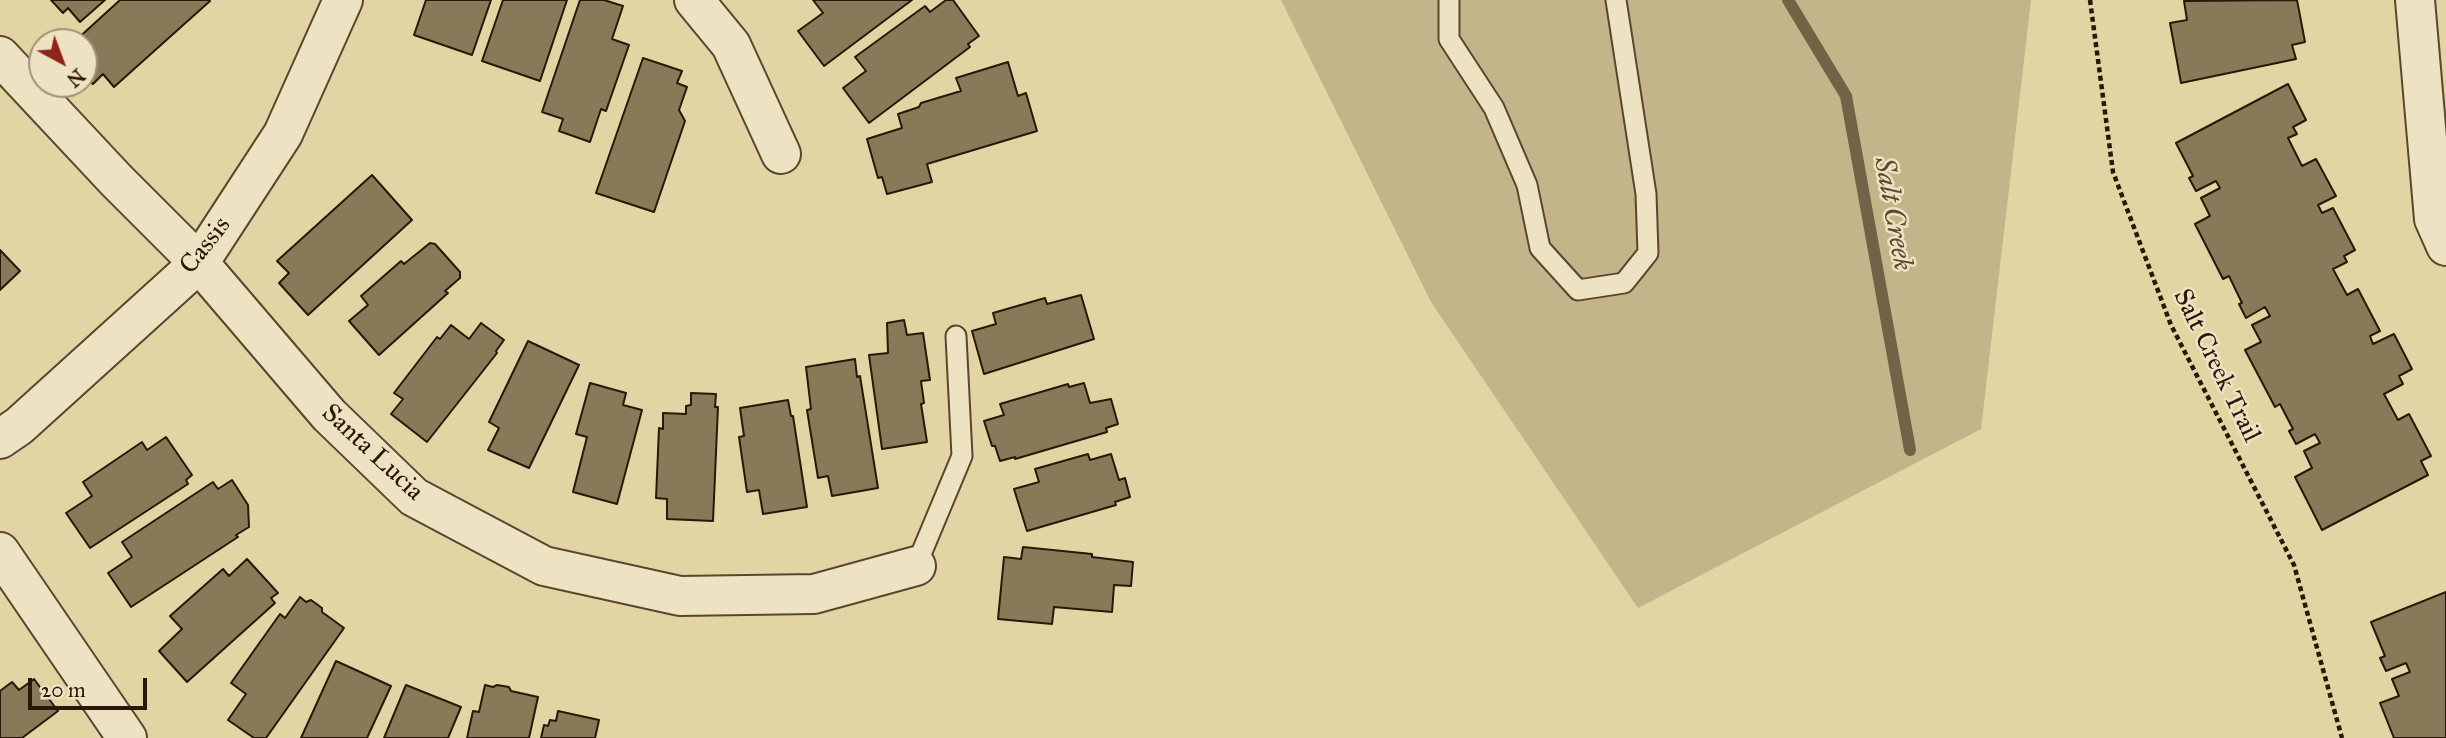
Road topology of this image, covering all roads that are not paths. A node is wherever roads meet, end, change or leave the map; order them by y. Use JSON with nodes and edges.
{"nodes":[{"id":1,"x":343,"y":0,"type":"edge"},
{"id":2,"x":694,"y":0,"type":"edge"},
{"id":3,"x":1449,"y":0,"type":"edge"},
{"id":4,"x":1616,"y":0,"type":"edge"},
{"id":5,"x":2415,"y":0,"type":"edge"},
{"id":6,"x":0,"y":56,"type":"edge"},
{"id":7,"x":781,"y":154,"type":"dead end"},
{"id":8,"x":2446,"y":246,"type":"edge"},
{"id":9,"x":199,"y":263,"type":"junction"},
{"id":10,"x":956,"y":336,"type":"dead end"},
{"id":11,"x":0,"y":439,"type":"edge"},
{"id":12,"x":0,"y":552,"type":"edge"},
{"id":13,"x":916,"y":566,"type":"joint"},
{"id":14,"x":127,"y":738,"type":"edge"}],
"edges":[{"from":1,"to":9,"type":"street","name":"Cassis"},
{"from":2,"to":7,"type":"street"},
{"from":3,"to":4,"type":"lane"},
{"from":5,"to":8,"type":"street"},
{"from":6,"to":9,"type":"street","name":"Santa Lucia"},
{"from":9,"to":11,"type":"street","name":"Cassis"},
{"from":9,"to":13,"type":"street","name":"Santa Lucia"},
{"from":10,"to":13,"type":"lane"},
{"from":12,"to":14,"type":"street"}]}
